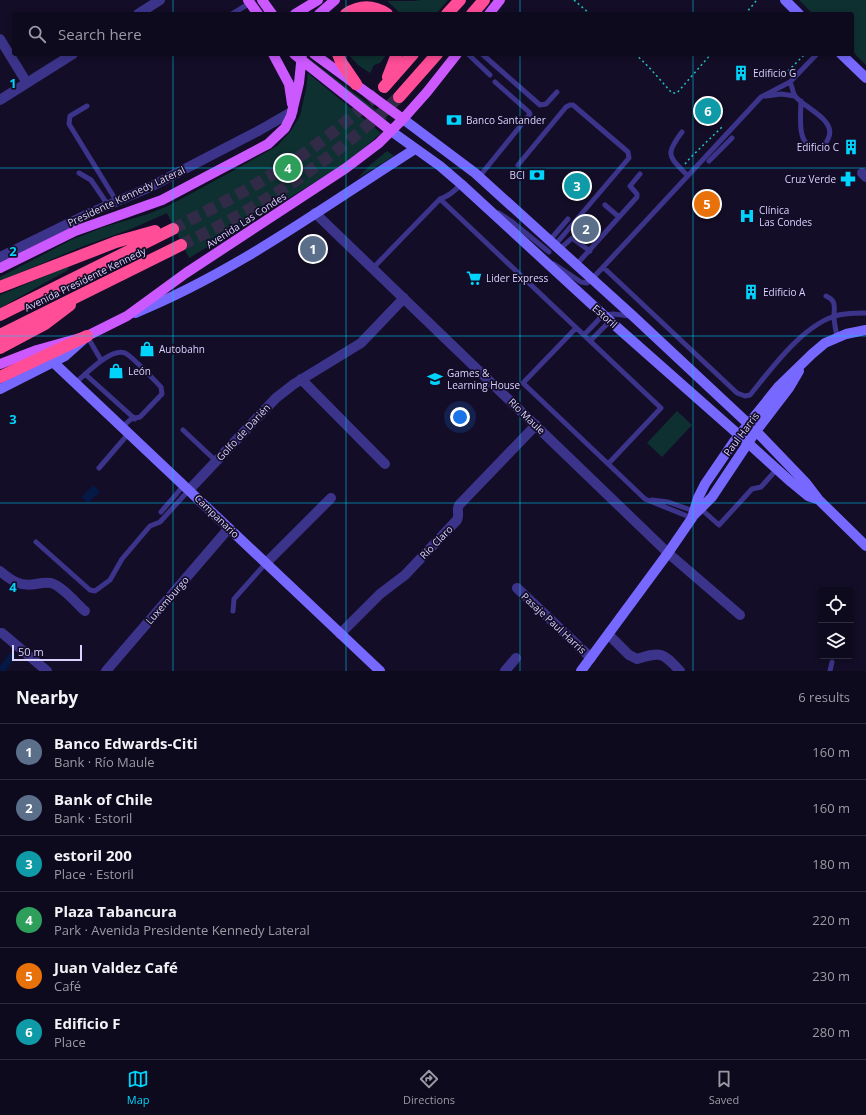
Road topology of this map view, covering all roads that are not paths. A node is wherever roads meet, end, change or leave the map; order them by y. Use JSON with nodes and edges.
{"nodes":[{"id":1,"x":160,"y":0,"type":"edge"},
{"id":2,"x":318,"y":0,"type":"edge"},
{"id":3,"x":335,"y":0,"type":"edge"},
{"id":4,"x":460,"y":0,"type":"edge"},
{"id":5,"x":484,"y":0,"type":"edge"},
{"id":6,"x":500,"y":0,"type":"edge"},
{"id":7,"x":785,"y":0,"type":"edge"},
{"id":8,"x":265,"y":2,"type":"edge"},
{"id":9,"x":253,"y":7,"type":"edge"},
{"id":10,"x":141,"y":12,"type":"edge"},
{"id":11,"x":238,"y":12,"type":"edge"},
{"id":12,"x":271,"y":12,"type":"edge"},
{"id":13,"x":298,"y":12,"type":"edge"},
{"id":14,"x":321,"y":12,"type":"edge"},
{"id":15,"x":350,"y":12,"type":"edge"},
{"id":16,"x":384,"y":12,"type":"edge"},
{"id":17,"x":449,"y":12,"type":"edge"},
{"id":18,"x":474,"y":12,"type":"edge"},
{"id":19,"x":491,"y":12,"type":"edge"},
{"id":20,"x":797,"y":12,"type":"edge"},
{"id":21,"x":0,"y":39,"type":"edge"},
{"id":22,"x":70,"y":56,"type":"edge"},
{"id":23,"x":275,"y":56,"type":"edge"},
{"id":24,"x":317,"y":56,"type":"edge"},
{"id":25,"x":339,"y":56,"type":"edge"},
{"id":26,"x":396,"y":56,"type":"edge"},
{"id":27,"x":411,"y":56,"type":"edge"},
{"id":28,"x":435,"y":56,"type":"edge"},
{"id":29,"x":455,"y":56,"type":"edge"},
{"id":30,"x":470,"y":56,"type":"edge"},
{"id":31,"x":484,"y":56,"type":"edge"},
{"id":32,"x":815,"y":56,"type":"edge"},
{"id":33,"x":843,"y":56,"type":"edge"},
{"id":34,"x":302,"y":58,"type":"edge"},
{"id":35,"x":490,"y":75,"type":"dead end"},
{"id":36,"x":866,"y":78,"type":"edge"},
{"id":37,"x":495,"y":82,"type":"dead end"},
{"id":38,"x":790,"y":82,"type":"junction"},
{"id":39,"x":27,"y":83,"type":"junction"},
{"id":40,"x":356,"y":84,"type":"junction"},
{"id":41,"x":557,"y":92,"type":"dead end"},
{"id":42,"x":795,"y":96,"type":"junction"},
{"id":43,"x":399,"y":97,"type":"tunnel mouth"},
{"id":44,"x":761,"y":97,"type":"junction"},
{"id":45,"x":0,"y":100,"type":"edge"},
{"id":46,"x":801,"y":101,"type":"junction"},
{"id":47,"x":87,"y":106,"type":"dead end"},
{"id":48,"x":292,"y":111,"type":"junction"},
{"id":49,"x":403,"y":119,"type":"junction"},
{"id":50,"x":391,"y":131,"type":"junction"},
{"id":51,"x":682,"y":132,"type":"dead end"},
{"id":52,"x":732,"y":138,"type":"dead end"},
{"id":53,"x":415,"y":149,"type":"junction"},
{"id":54,"x":709,"y":161,"type":"dead end"},
{"id":55,"x":518,"y":165,"type":"dead end"},
{"id":56,"x":79,"y":173,"type":"dead end"},
{"id":57,"x":640,"y":174,"type":"dead end"},
{"id":58,"x":688,"y":176,"type":"junction"},
{"id":59,"x":479,"y":177,"type":"junction"},
{"id":60,"x":461,"y":184,"type":"junction"},
{"id":61,"x":440,"y":199,"type":"junction"},
{"id":62,"x":483,"y":203,"type":"junction"},
{"id":63,"x":113,"y":204,"type":"junction"},
{"id":64,"x":605,"y":205,"type":"dead end"},
{"id":65,"x":315,"y":213,"type":"junction"},
{"id":66,"x":619,"y":217,"type":"junction"},
{"id":67,"x":568,"y":218,"type":"dead end"},
{"id":68,"x":173,"y":229,"type":"tunnel mouth"},
{"id":69,"x":155,"y":231,"type":"dead end"},
{"id":70,"x":181,"y":245,"type":"tunnel mouth"},
{"id":71,"x":553,"y":247,"type":"junction"},
{"id":72,"x":590,"y":251,"type":"junction"},
{"id":73,"x":538,"y":255,"type":"junction"},
{"id":74,"x":0,"y":257,"type":"edge"},
{"id":75,"x":576,"y":264,"type":"junction"},
{"id":76,"x":602,"y":267,"type":"junction"},
{"id":77,"x":0,"y":268,"type":"edge"},
{"id":78,"x":373,"y":268,"type":"junction"},
{"id":79,"x":592,"y":279,"type":"junction"},
{"id":80,"x":0,"y":287,"type":"edge"},
{"id":81,"x":83,"y":293,"type":"junction"},
{"id":82,"x":826,"y":296,"type":"dead end"},
{"id":83,"x":404,"y":298,"type":"junction"},
{"id":84,"x":866,"y":313,"type":"edge"},
{"id":85,"x":0,"y":315,"type":"edge"},
{"id":86,"x":127,"y":316,"type":"junction"},
{"id":87,"x":633,"y":316,"type":"junction"},
{"id":88,"x":834,"y":316,"type":"junction"},
{"id":89,"x":607,"y":318,"type":"junction"},
{"id":90,"x":576,"y":328,"type":"junction"},
{"id":91,"x":866,"y":330,"type":"edge"},
{"id":92,"x":0,"y":335,"type":"edge"},
{"id":93,"x":584,"y":335,"type":"junction"},
{"id":94,"x":87,"y":336,"type":"junction"},
{"id":95,"x":837,"y":337,"type":"junction"},
{"id":96,"x":590,"y":341,"type":"junction"},
{"id":97,"x":0,"y":348,"type":"edge"},
{"id":98,"x":101,"y":360,"type":"junction"},
{"id":99,"x":806,"y":360,"type":"junction"},
{"id":100,"x":53,"y":362,"type":"junction"},
{"id":101,"x":0,"y":364,"type":"edge"},
{"id":102,"x":85,"y":374,"type":"junction"},
{"id":103,"x":0,"y":378,"type":"edge"},
{"id":104,"x":301,"y":380,"type":"junction"},
{"id":105,"x":76,"y":383,"type":"junction"},
{"id":106,"x":0,"y":389,"type":"edge"},
{"id":107,"x":135,"y":419,"type":"junction"},
{"id":108,"x":748,"y":423,"type":"junction"},
{"id":109,"x":536,"y":425,"type":"junction"},
{"id":110,"x":126,"y":430,"type":"junction"},
{"id":111,"x":183,"y":430,"type":"dead end"},
{"id":112,"x":756,"y":431,"type":"junction"},
{"id":113,"x":739,"y":434,"type":"junction"},
{"id":114,"x":748,"y":443,"type":"junction"},
{"id":115,"x":216,"y":461,"type":"junction"},
{"id":116,"x":385,"y":464,"type":"dead end"},
{"id":117,"x":608,"y":464,"type":"junction"},
{"id":118,"x":99,"y":468,"type":"dead end"},
{"id":119,"x":777,"y":469,"type":"junction"},
{"id":120,"x":186,"y":487,"type":"junction"},
{"id":121,"x":331,"y":498,"type":"dead end"},
{"id":122,"x":818,"y":500,"type":"junction"},
{"id":123,"x":161,"y":512,"type":"dead end"},
{"id":124,"x":696,"y":512,"type":"junction"},
{"id":125,"x":229,"y":528,"type":"junction"},
{"id":126,"x":36,"y":542,"type":"dead end"},
{"id":127,"x":866,"y":546,"type":"edge"},
{"id":128,"x":668,"y":553,"type":"junction"},
{"id":129,"x":266,"y":563,"type":"junction"},
{"id":130,"x":0,"y":571,"type":"edge"},
{"id":131,"x":517,"y":588,"type":"dead end"},
{"id":132,"x":85,"y":610,"type":"dead end"},
{"id":133,"x":233,"y":611,"type":"dead end"},
{"id":134,"x":740,"y":615,"type":"dead end"},
{"id":135,"x":0,"y":633,"type":"edge"},
{"id":136,"x":340,"y":634,"type":"junction"},
{"id":137,"x":609,"y":635,"type":"junction"},
{"id":138,"x":516,"y":658,"type":"dead end"},
{"id":139,"x":591,"y":658,"type":"junction"},
{"id":140,"x":832,"y":662,"type":"dead end"},
{"id":141,"x":47,"y":671,"type":"edge"},
{"id":142,"x":106,"y":671,"type":"edge"},
{"id":143,"x":380,"y":671,"type":"edge"},
{"id":144,"x":505,"y":671,"type":"edge"},
{"id":145,"x":581,"y":671,"type":"edge"},
{"id":146,"x":680,"y":671,"type":"edge"},
{"id":147,"x":830,"y":671,"type":"edge"}],
"edges":[{"from":1,"to":10,"type":"street"},
{"from":2,"to":13,"type":"main road"},
{"from":3,"to":14,"type":"main road"},
{"from":4,"to":17,"type":"highway"},
{"from":5,"to":18,"type":"highway"},
{"from":6,"to":19,"type":"main road"},
{"from":7,"to":20,"type":"street"},
{"from":8,"to":12,"type":"main road"},
{"from":9,"to":11,"type":"lane"},
{"from":15,"to":16,"type":"highway"},
{"from":21,"to":39,"type":"street"},
{"from":22,"to":39,"type":"street"},
{"from":23,"to":48,"type":"main road"},
{"from":24,"to":40,"type":"main road"},
{"from":25,"to":40,"type":"highway"},
{"from":26,"to":27,"type":"highway"},
{"from":28,"to":43,"type":"highway"},
{"from":29,"to":49,"type":"main road","name":"Avenida Las Condes"},
{"from":30,"to":35,"type":"lane"},
{"from":31,"to":41,"type":"lane"},
{"from":32,"to":38,"type":"lane"},
{"from":33,"to":36,"type":"street"},
{"from":34,"to":48,"type":"main road"},
{"from":34,"to":50,"type":"main road"},
{"from":37,"to":59,"type":"lane"},
{"from":38,"to":42,"type":"lane"},
{"from":38,"to":44,"type":"lane"},
{"from":39,"to":45,"type":"street"},
{"from":40,"to":49,"type":"main road"},
{"from":42,"to":44,"type":"lane"},
{"from":42,"to":46,"type":"lane"},
{"from":44,"to":58,"type":"lane"},
{"from":46,"to":46,"type":"lane"},
{"from":47,"to":63,"type":"lane"},
{"from":48,"to":63,"type":"street","name":"Presidente Kennedy Lateral"},
{"from":48,"to":77,"type":"main road"},
{"from":49,"to":50,"type":"main road","name":"Avenida Las Condes"},
{"from":49,"to":59,"type":"street","name":"Estoril"},
{"from":50,"to":53,"type":"street","name":"Estoril"},
{"from":50,"to":86,"type":"main road","name":"Avenida Las Condes"},
{"from":51,"to":58,"type":"lane"},
{"from":52,"to":54,"type":"lane"},
{"from":53,"to":60,"type":"street","name":"Estoril"},
{"from":53,"to":65,"type":"street","name":"Avenida Las Condes"},
{"from":55,"to":71,"type":"lane"},
{"from":56,"to":63,"type":"lane"},
{"from":57,"to":66,"type":"lane"},
{"from":58,"to":76,"type":"lane"},
{"from":59,"to":71,"type":"street","name":"Estoril"},
{"from":60,"to":61,"type":"lane"},
{"from":60,"to":62,"type":"street","name":"Estoril"},
{"from":61,"to":78,"type":"lane"},
{"from":61,"to":90,"type":"lane"},
{"from":62,"to":71,"type":"lane"},
{"from":62,"to":73,"type":"street","name":"Estoril"},
{"from":63,"to":74,"type":"street","name":"Presidente Kennedy Lateral"},
{"from":64,"to":66,"type":"lane"},
{"from":65,"to":78,"type":"street","name":"Río Maule"},
{"from":65,"to":86,"type":"street","name":"Avenida Las Condes"},
{"from":66,"to":72,"type":"lane"},
{"from":67,"to":71,"type":"lane"},
{"from":68,"to":85,"type":"highway","name":"Avenida Presidente Kennedy"},
{"from":69,"to":80,"type":"highway"},
{"from":70,"to":81,"type":"highway","name":"Avenida Presidente Kennedy"},
{"from":71,"to":72,"type":"lane"},
{"from":71,"to":75,"type":"street","name":"Estoril"},
{"from":72,"to":75,"type":"lane"},
{"from":73,"to":79,"type":"lane"},
{"from":73,"to":89,"type":"street","name":"Estoril"},
{"from":75,"to":79,"type":"street","name":"Estoril"},
{"from":76,"to":79,"type":"lane"},
{"from":76,"to":88,"type":"lane"},
{"from":78,"to":83,"type":"street","name":"Río Maule"},
{"from":79,"to":87,"type":"street","name":"Estoril"},
{"from":81,"to":92,"type":"highway","name":"Avenida Presidente Kennedy"},
{"from":81,"to":97,"type":"highway"},
{"from":82,"to":88,"type":"lane"},
{"from":83,"to":104,"type":"street","name":"Golfo de Darién"},
{"from":83,"to":109,"type":"street","name":"Río Maule"},
{"from":84,"to":88,"type":"lane"},
{"from":86,"to":94,"type":"main road","name":"Avenida Las Condes"},
{"from":87,"to":89,"type":"lane"},
{"from":87,"to":108,"type":"street","name":"Estoril"},
{"from":88,"to":95,"type":"lane"},
{"from":89,"to":93,"type":"lane"},
{"from":89,"to":96,"type":"lane"},
{"from":89,"to":113,"type":"street","name":"Estoril"},
{"from":90,"to":93,"type":"lane"},
{"from":90,"to":117,"type":"lane"},
{"from":91,"to":95,"type":"street","name":"Paul Harris"},
{"from":93,"to":96,"type":"lane"},
{"from":94,"to":98,"type":"lane"},
{"from":94,"to":100,"type":"street","name":"Avenida Las Condes"},
{"from":94,"to":101,"type":"main road","name":"Avenida Las Condes"},
{"from":94,"to":103,"type":"highway"},
{"from":95,"to":99,"type":"street","name":"Paul Harris"},
{"from":96,"to":117,"type":"lane"},
{"from":98,"to":102,"type":"lane"},
{"from":98,"to":107,"type":"lane"},
{"from":99,"to":108,"type":"street","name":"Paul Harris"},
{"from":99,"to":112,"type":"street","name":"Paul Harris"},
{"from":100,"to":105,"type":"street","name":"Campanario"},
{"from":100,"to":106,"type":"street","name":"Avenida Las Condes"},
{"from":102,"to":105,"type":"lane"},
{"from":102,"to":107,"type":"lane"},
{"from":104,"to":115,"type":"street","name":"Golfo de Darién"},
{"from":104,"to":116,"type":"street"},
{"from":105,"to":110,"type":"street","name":"Campanario"},
{"from":107,"to":110,"type":"lane"},
{"from":108,"to":112,"type":"street","name":"Estoril"},
{"from":108,"to":113,"type":"street","name":"Paul Harris"},
{"from":109,"to":128,"type":"street","name":"Río Maule"},
{"from":109,"to":136,"type":"street","name":"Río Claro"},
{"from":110,"to":118,"type":"lane"},
{"from":110,"to":120,"type":"street","name":"Campanario"},
{"from":111,"to":115,"type":"lane"},
{"from":112,"to":114,"type":"street","name":"Paul Harris"},
{"from":112,"to":122,"type":"street","name":"Estoril"},
{"from":113,"to":114,"type":"street","name":"Estoril"},
{"from":113,"to":124,"type":"street","name":"Paul Harris"},
{"from":114,"to":119,"type":"street","name":"Estoril"},
{"from":114,"to":124,"type":"street","name":"Paul Harris"},
{"from":115,"to":120,"type":"street","name":"Golfo de Darién"},
{"from":117,"to":124,"type":"lane"},
{"from":119,"to":122,"type":"street","name":"Estoril"},
{"from":119,"to":124,"type":"lane"},
{"from":120,"to":123,"type":"lane"},
{"from":120,"to":125,"type":"street","name":"Campanario"},
{"from":120,"to":126,"type":"lane"},
{"from":121,"to":129,"type":"street"},
{"from":122,"to":127,"type":"street","name":"Estoril"},
{"from":124,"to":128,"type":"street","name":"Paul Harris"},
{"from":125,"to":129,"type":"street","name":"Campanario"},
{"from":125,"to":142,"type":"street","name":"Luxemburgo"},
{"from":128,"to":134,"type":"street"},
{"from":128,"to":137,"type":"street","name":"Paul Harris"},
{"from":129,"to":133,"type":"lane"},
{"from":129,"to":136,"type":"street","name":"Campanario"},
{"from":130,"to":132,"type":"street"},
{"from":131,"to":139,"type":"street","name":"Pasaje Paul Harris"},
{"from":135,"to":141,"type":"street"},
{"from":136,"to":143,"type":"street","name":"Campanario"},
{"from":137,"to":139,"type":"street","name":"Paul Harris"},
{"from":137,"to":146,"type":"street"},
{"from":138,"to":144,"type":"street"},
{"from":139,"to":145,"type":"street","name":"Paul Harris"},
{"from":140,"to":147,"type":"lane"}]}
